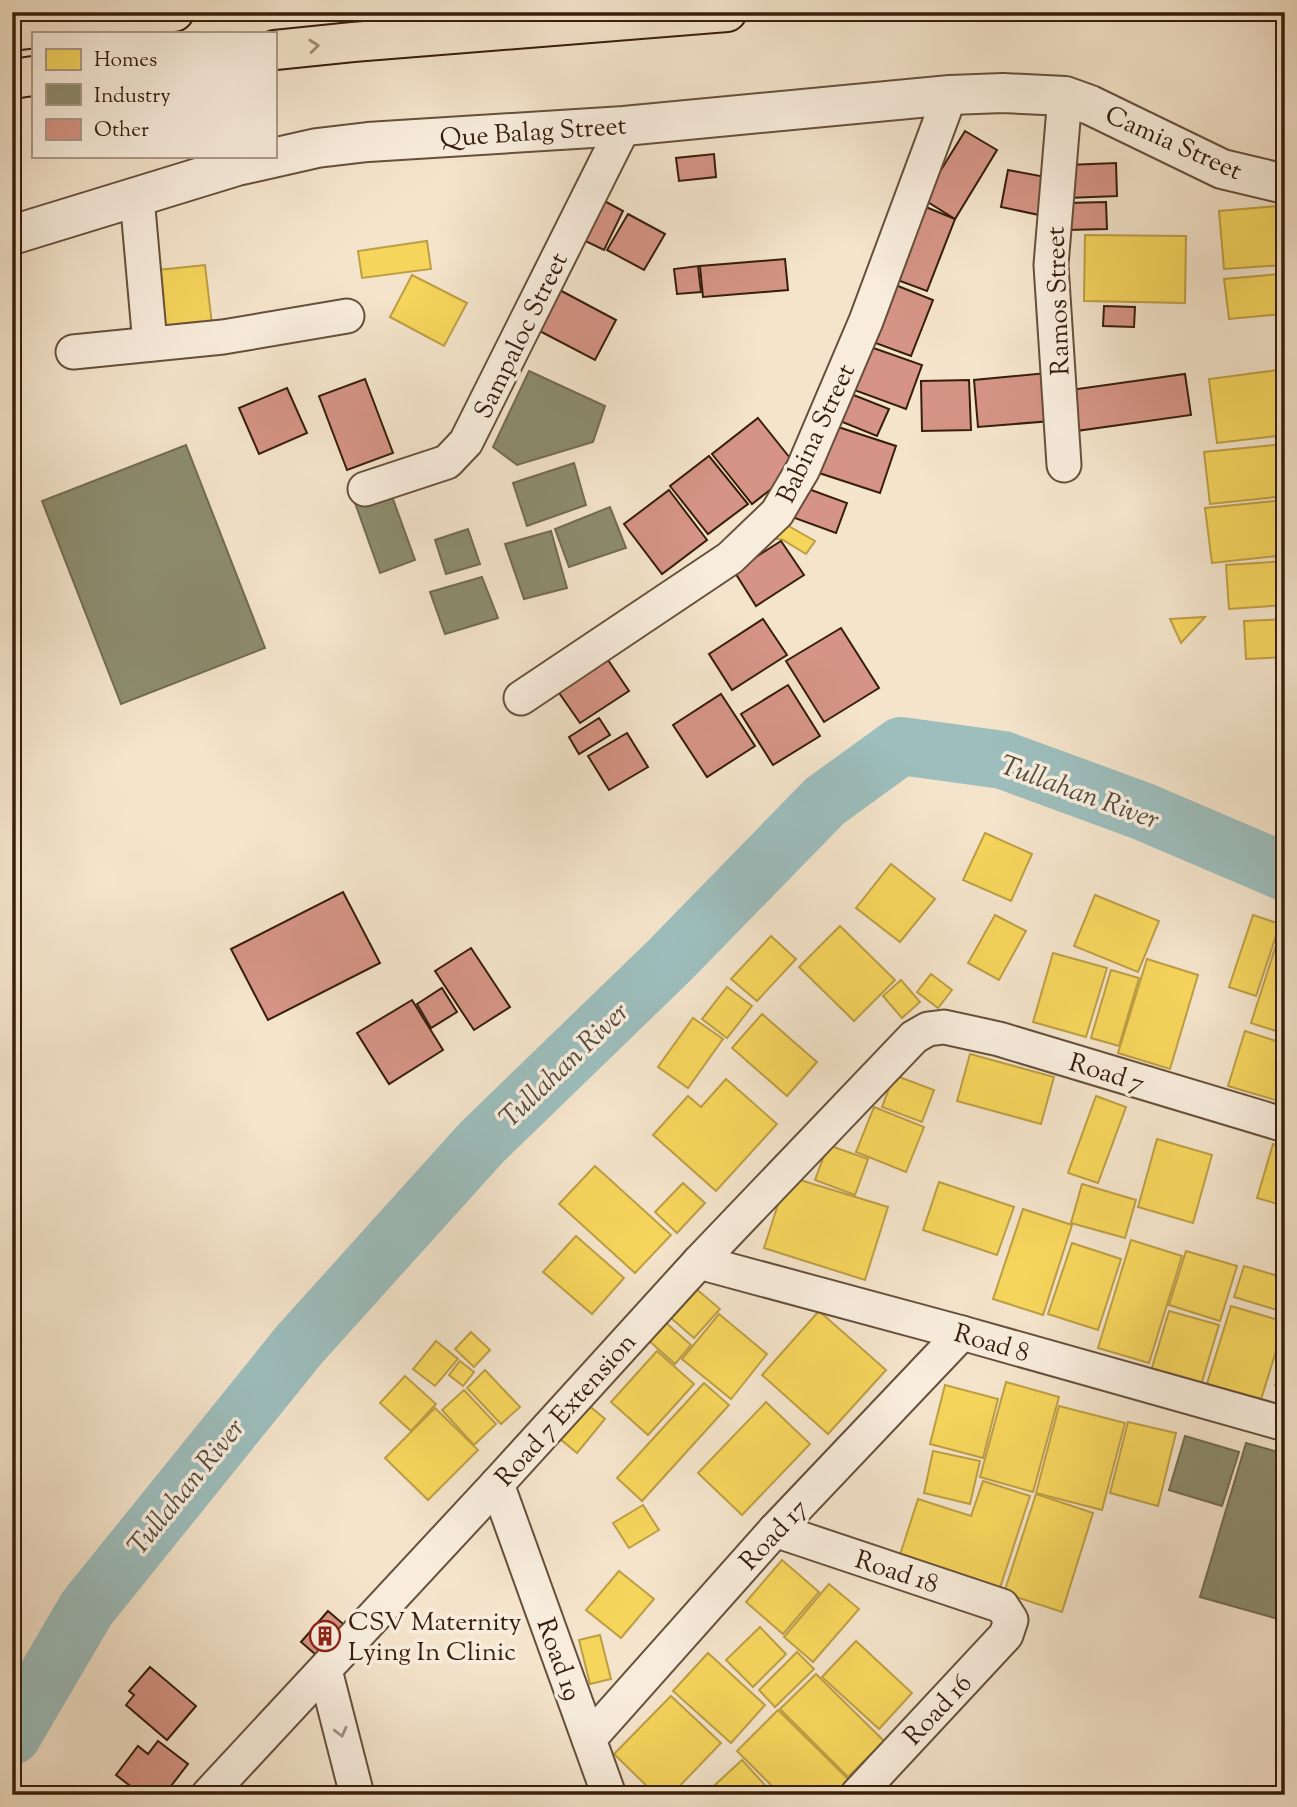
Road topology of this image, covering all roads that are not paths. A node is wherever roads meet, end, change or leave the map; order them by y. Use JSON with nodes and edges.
{"nodes":[{"id":1,"x":174,"y":12,"type":"edge"},
{"id":2,"x":727,"y":12,"type":"edge"},
{"id":3,"x":12,"y":31,"type":"edge"},
{"id":4,"x":276,"y":50,"type":"edge"},
{"id":5,"x":32,"y":76,"type":"edge"},
{"id":6,"x":12,"y":79,"type":"edge"},
{"id":7,"x":950,"y":96,"type":"junction"},
{"id":8,"x":1065,"y":96,"type":"junction"},
{"id":9,"x":624,"y":126,"type":"junction"},
{"id":10,"x":276,"y":157,"type":"edge"},
{"id":11,"x":273,"y":158,"type":"edge"},
{"id":12,"x":1285,"y":184,"type":"edge"},
{"id":13,"x":137,"y":197,"type":"junction"},
{"id":14,"x":12,"y":235,"type":"edge"},
{"id":15,"x":347,"y":316,"type":"dead end"},
{"id":16,"x":150,"y":344,"type":"junction"},
{"id":17,"x":72,"y":352,"type":"dead end"},
{"id":18,"x":1064,"y":464,"type":"dead end"},
{"id":19,"x":365,"y":489,"type":"dead end"},
{"id":20,"x":521,"y":698,"type":"dead end"},
{"id":21,"x":928,"y":1029,"type":"joint"},
{"id":22,"x":1285,"y":1125,"type":"edge"},
{"id":23,"x":699,"y":1262,"type":"junction"},
{"id":24,"x":962,"y":1333,"type":"junction"},
{"id":25,"x":1285,"y":1424,"type":"edge"},
{"id":26,"x":497,"y":1484,"type":"junction"},
{"id":27,"x":775,"y":1530,"type":"junction"},
{"id":28,"x":1011,"y":1620,"type":"joint"},
{"id":29,"x":325,"y":1670,"type":"junction"},
{"id":30,"x":589,"y":1739,"type":"junction"},
{"id":31,"x":208,"y":1795,"type":"edge"},
{"id":32,"x":357,"y":1795,"type":"edge"},
{"id":33,"x":609,"y":1795,"type":"edge"},
{"id":34,"x":857,"y":1795,"type":"edge"}],
"edges":[{"from":1,"to":3,"type":"highway"},
{"from":4,"to":2,"type":"highway","one_way":true},
{"from":5,"to":6,"type":"highway"},
{"from":7,"to":8,"type":"street","name":"Que Balag Street"},
{"from":7,"to":9,"type":"street","name":"Que Balag Street"},
{"from":7,"to":20,"type":"street","name":"Babina Street"},
{"from":8,"to":12,"type":"street","name":"Camia Street"},
{"from":8,"to":18,"type":"street","name":"Ramos Street"},
{"from":9,"to":10,"type":"street","name":"Que Balag Street"},
{"from":9,"to":19,"type":"street","name":"Sampaloc Street"},
{"from":11,"to":13,"type":"street","name":"Que Balag Street"},
{"from":13,"to":14,"type":"street","name":"Que Balag Street"},
{"from":13,"to":16,"type":"street"},
{"from":15,"to":16,"type":"street"},
{"from":16,"to":17,"type":"street"},
{"from":21,"to":22,"type":"street","name":"Road 7"},
{"from":21,"to":23,"type":"street","name":"Road 7 Extension"},
{"from":23,"to":24,"type":"street","name":"Road 8"},
{"from":23,"to":26,"type":"street","name":"Road 7 Extension"},
{"from":24,"to":25,"type":"street","name":"Road 8"},
{"from":24,"to":27,"type":"street","name":"Road 17"},
{"from":26,"to":29,"type":"street","name":"Road 7 Extension"},
{"from":26,"to":30,"type":"street","name":"Road 19"},
{"from":27,"to":28,"type":"street","name":"Road 18"},
{"from":27,"to":30,"type":"street","name":"Road 17"},
{"from":28,"to":34,"type":"street","name":"Road 16"},
{"from":29,"to":31,"type":"street","name":"Road 7 Extension"},
{"from":29,"to":32,"type":"street","one_way":true},
{"from":30,"to":33,"type":"street","name":"Road 19"}]}
